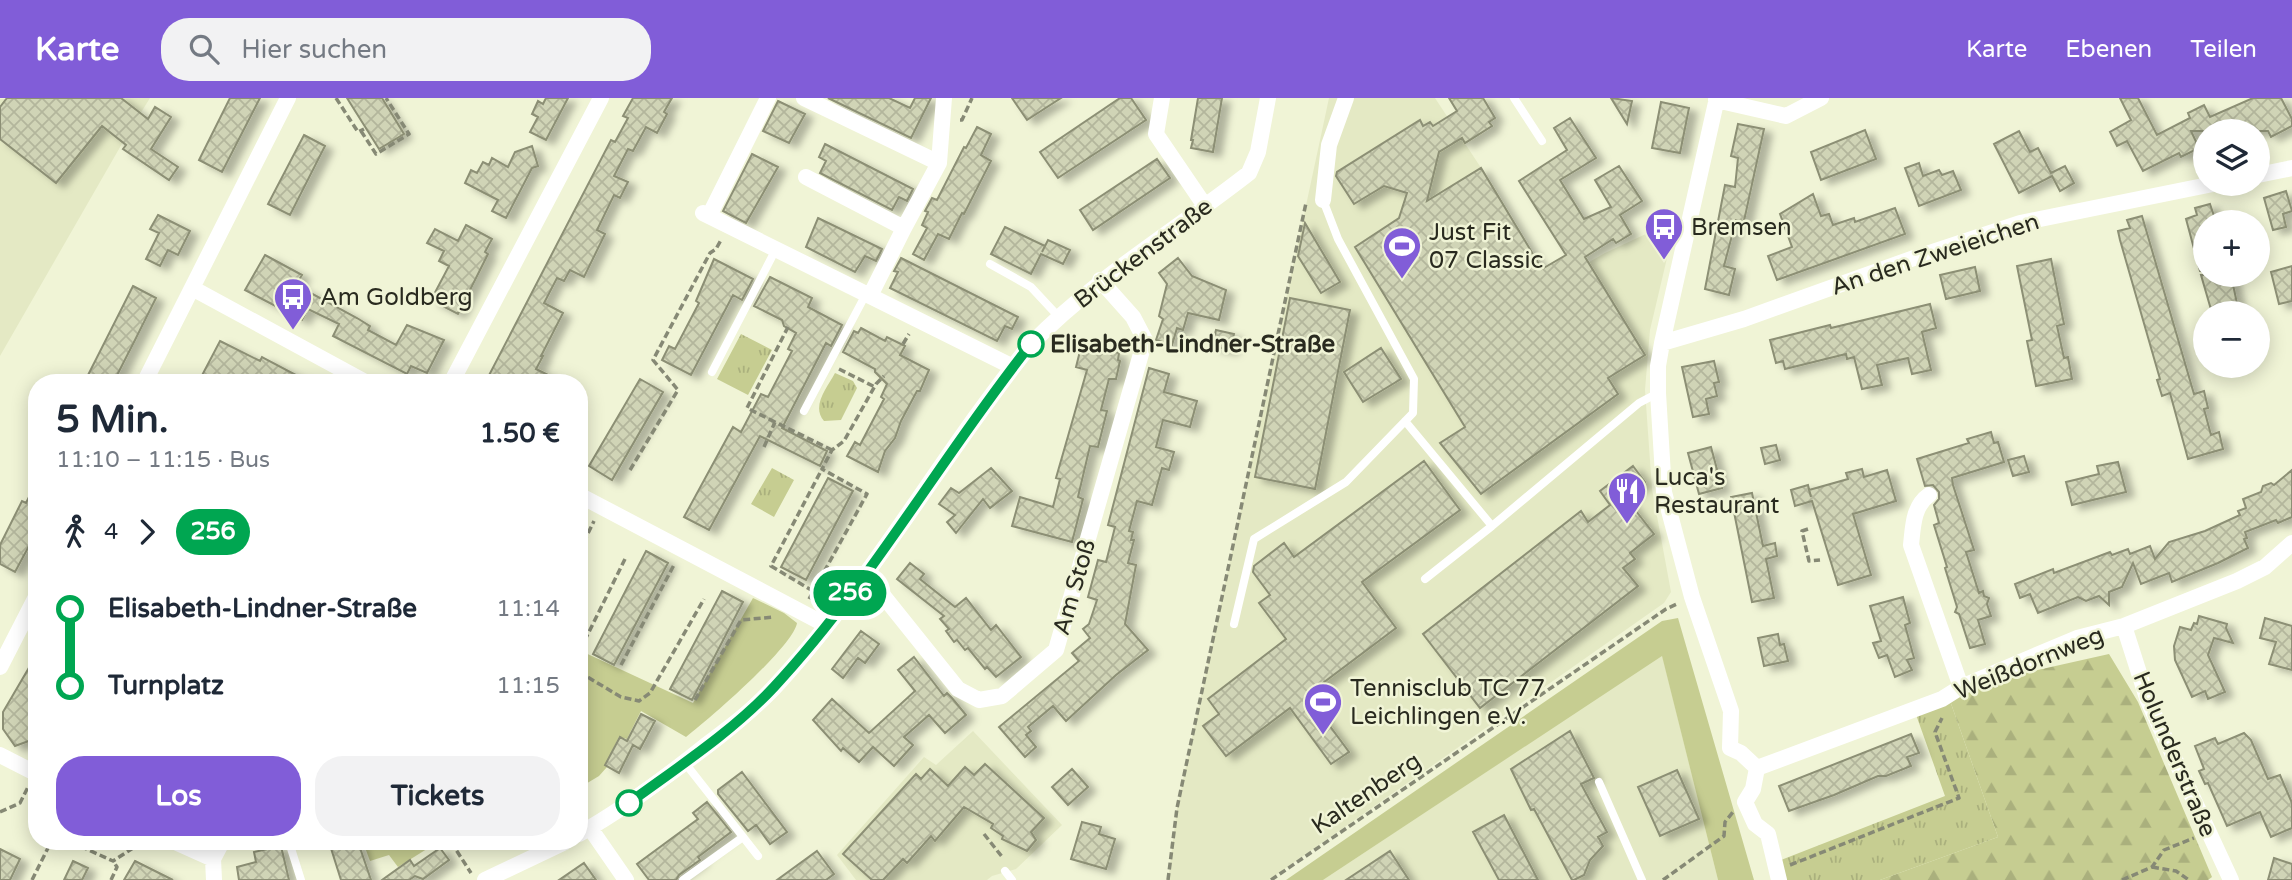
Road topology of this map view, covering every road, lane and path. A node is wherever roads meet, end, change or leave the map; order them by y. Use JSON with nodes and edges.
{"nodes":[{"id":1,"x":288,"y":98,"type":"edge"},
{"id":2,"x":332,"y":98,"type":"edge"},
{"id":3,"x":386,"y":98,"type":"edge"},
{"id":4,"x":601,"y":98,"type":"edge"},
{"id":5,"x":768,"y":98,"type":"edge"},
{"id":6,"x":804,"y":98,"type":"edge"},
{"id":7,"x":944,"y":98,"type":"edge"},
{"id":8,"x":1162,"y":98,"type":"edge"},
{"id":9,"x":1268,"y":98,"type":"edge"},
{"id":10,"x":1346,"y":98,"type":"edge"},
{"id":11,"x":1514,"y":98,"type":"edge"},
{"id":12,"x":1821,"y":98,"type":"edge"},
{"id":13,"x":1716,"y":99,"type":"edge"},
{"id":14,"x":1542,"y":141,"type":"dead end"},
{"id":15,"x":939,"y":163,"type":"junction"},
{"id":16,"x":2292,"y":168,"type":"edge"},
{"id":17,"x":2270,"y":173,"type":"edge"},
{"id":18,"x":806,"y":177,"type":"dead end"},
{"id":19,"x":2193,"y":188,"type":"edge"},
{"id":20,"x":1316,"y":197,"type":"junction"},
{"id":21,"x":1205,"y":206,"type":"junction"},
{"id":22,"x":728,"y":226,"type":"junction"},
{"id":23,"x":904,"y":228,"type":"junction"},
{"id":24,"x":776,"y":249,"type":"junction"},
{"id":25,"x":990,"y":264,"type":"dead end"},
{"id":26,"x":1100,"y":280,"type":"junction"},
{"id":27,"x":192,"y":288,"type":"junction"},
{"id":28,"x":868,"y":295,"type":"junction"},
{"id":29,"x":1058,"y":316,"type":"junction"},
{"id":30,"x":788,"y":327,"type":"dead end"},
{"id":31,"x":1662,"y":342,"type":"junction"},
{"id":32,"x":830,"y":364,"type":"junction"},
{"id":33,"x":1013,"y":367,"type":"junction"},
{"id":34,"x":712,"y":372,"type":"dead end"},
{"id":35,"x":149,"y":374,"type":"edge"},
{"id":36,"x":350,"y":374,"type":"edge"},
{"id":37,"x":457,"y":374,"type":"edge"},
{"id":38,"x":884,"y":376,"type":"dead end"},
{"id":39,"x":875,"y":387,"type":"junction"},
{"id":40,"x":1658,"y":393,"type":"junction"},
{"id":41,"x":804,"y":411,"type":"dead end"},
{"id":42,"x":1405,"y":421,"type":"junction"},
{"id":43,"x":775,"y":422,"type":"junction"},
{"id":44,"x":764,"y":447,"type":"dead end"},
{"id":45,"x":832,"y":450,"type":"junction"},
{"id":46,"x":822,"y":469,"type":"junction"},
{"id":47,"x":630,"y":470,"type":"dead end"},
{"id":48,"x":1929,"y":495,"type":"dead end"},
{"id":49,"x":588,"y":500,"type":"edge"},
{"id":50,"x":601,"y":507,"type":"junction"},
{"id":51,"x":1492,"y":526,"type":"junction"},
{"id":52,"x":1808,"y":529,"type":"dead end"},
{"id":53,"x":588,"y":534,"type":"edge"},
{"id":54,"x":2292,"y":543,"type":"edge"},
{"id":55,"x":682,"y":549,"type":"junction"},
{"id":56,"x":626,"y":557,"type":"dead end"},
{"id":57,"x":1820,"y":560,"type":"dead end"},
{"id":58,"x":865,"y":573,"type":"junction"},
{"id":59,"x":1424,"y":579,"type":"dead end"},
{"id":60,"x":813,"y":591,"type":"junction"},
{"id":61,"x":1692,"y":597,"type":"junction"},
{"id":62,"x":704,"y":599,"type":"dead end"},
{"id":63,"x":802,"y":611,"type":"junction"},
{"id":64,"x":28,"y":613,"type":"edge"},
{"id":65,"x":1234,"y":624,"type":"dead end"},
{"id":66,"x":826,"y":625,"type":"junction"},
{"id":67,"x":2124,"y":626,"type":"junction"},
{"id":68,"x":588,"y":633,"type":"edge"},
{"id":69,"x":621,"y":665,"type":"dead end"},
{"id":70,"x":0,"y":667,"type":"edge"},
{"id":71,"x":588,"y":678,"type":"edge"},
{"id":72,"x":1961,"y":687,"type":"junction"},
{"id":73,"x":1942,"y":699,"type":"junction"},
{"id":74,"x":695,"y":700,"type":"dead end"},
{"id":75,"x":0,"y":755,"type":"edge"},
{"id":76,"x":685,"y":763,"type":"junction"},
{"id":77,"x":1758,"y":768,"type":"junction"},
{"id":78,"x":28,"y":769,"type":"edge"},
{"id":79,"x":1599,"y":782,"type":"dead end"},
{"id":80,"x":28,"y":787,"type":"edge"},
{"id":81,"x":1745,"y":802,"type":"junction"},
{"id":82,"x":0,"y":812,"type":"edge"},
{"id":83,"x":588,"y":829,"type":"edge"},
{"id":84,"x":2208,"y":831,"type":"junction"},
{"id":85,"x":984,"y":834,"type":"dead end"},
{"id":86,"x":588,"y":836,"type":"edge"},
{"id":87,"x":743,"y":837,"type":"junction"},
{"id":88,"x":47,"y":850,"type":"edge"},
{"id":89,"x":89,"y":850,"type":"edge"},
{"id":90,"x":130,"y":850,"type":"edge"},
{"id":91,"x":193,"y":850,"type":"edge"},
{"id":92,"x":218,"y":850,"type":"edge"},
{"id":93,"x":292,"y":850,"type":"edge"},
{"id":94,"x":457,"y":850,"type":"edge"},
{"id":95,"x":548,"y":850,"type":"edge"},
{"id":96,"x":758,"y":856,"type":"dead end"},
{"id":97,"x":213,"y":859,"type":"junction"},
{"id":98,"x":113,"y":861,"type":"junction"},
{"id":99,"x":2152,"y":867,"type":"junction"},
{"id":100,"x":1005,"y":871,"type":"joint"},
{"id":101,"x":1779,"y":875,"type":"edge"},
{"id":102,"x":32,"y":880,"type":"edge"},
{"id":103,"x":111,"y":880,"type":"edge"},
{"id":104,"x":214,"y":880,"type":"edge"},
{"id":105,"x":301,"y":880,"type":"edge"},
{"id":106,"x":475,"y":880,"type":"edge"},
{"id":107,"x":485,"y":880,"type":"edge"},
{"id":108,"x":626,"y":880,"type":"edge"},
{"id":109,"x":683,"y":880,"type":"edge"},
{"id":110,"x":1012,"y":880,"type":"edge"},
{"id":111,"x":1168,"y":880,"type":"edge"},
{"id":112,"x":1271,"y":880,"type":"edge"},
{"id":113,"x":1642,"y":880,"type":"edge"},
{"id":114,"x":1662,"y":880,"type":"edge"},
{"id":115,"x":2122,"y":880,"type":"edge"},
{"id":116,"x":2189,"y":880,"type":"edge"},
{"id":117,"x":2231,"y":880,"type":"edge"}],
"edges":[{"from":1,"to":27,"type":"street"},
{"from":2,"to":3,"type":"path"},
{"from":4,"to":37,"type":"street"},
{"from":5,"to":22,"type":"street"},
{"from":6,"to":15,"type":"street"},
{"from":7,"to":15,"type":"street"},
{"from":8,"to":21,"type":"street"},
{"from":9,"to":21,"type":"street","name":"Brückenstraße"},
{"from":10,"to":20,"type":"street"},
{"from":11,"to":14,"type":"lane"},
{"from":12,"to":13,"type":"street"},
{"from":13,"to":31,"type":"street"},
{"from":15,"to":23,"type":"street"},
{"from":16,"to":17,"type":"street"},
{"from":18,"to":23,"type":"street"},
{"from":19,"to":31,"type":"street","name":"An den Zweieichen"},
{"from":20,"to":42,"type":"lane"},
{"from":20,"to":111,"type":"path"},
{"from":21,"to":26,"type":"street","name":"Brückenstraße"},
{"from":22,"to":24,"type":"street"},
{"from":22,"to":47,"type":"path"},
{"from":23,"to":28,"type":"street"},
{"from":24,"to":28,"type":"street"},
{"from":24,"to":34,"type":"lane"},
{"from":25,"to":29,"type":"lane"},
{"from":26,"to":29,"type":"street","name":"Brückenstraße"},
{"from":26,"to":58,"type":"street","name":"Am Stoß"},
{"from":27,"to":35,"type":"street"},
{"from":27,"to":36,"type":"street"},
{"from":28,"to":32,"type":"lane"},
{"from":28,"to":33,"type":"street"},
{"from":29,"to":33,"type":"street","name":"Brückenstraße"},
{"from":30,"to":43,"type":"path"},
{"from":31,"to":40,"type":"street"},
{"from":32,"to":39,"type":"path"},
{"from":32,"to":41,"type":"lane"},
{"from":33,"to":58,"type":"street","name":"Brückenstraße"},
{"from":38,"to":39,"type":"path"},
{"from":39,"to":45,"type":"path"},
{"from":40,"to":51,"type":"lane"},
{"from":40,"to":61,"type":"street"},
{"from":42,"to":51,"type":"lane"},
{"from":42,"to":65,"type":"lane"},
{"from":43,"to":44,"type":"path"},
{"from":43,"to":45,"type":"path"},
{"from":45,"to":46,"type":"path"},
{"from":46,"to":60,"type":"path"},
{"from":46,"to":60,"type":"path"},
{"from":48,"to":72,"type":"street"},
{"from":49,"to":50,"type":"street"},
{"from":50,"to":53,"type":"path"},
{"from":50,"to":55,"type":"street"},
{"from":51,"to":59,"type":"lane"},
{"from":52,"to":57,"type":"path"},
{"from":54,"to":67,"type":"street","name":"Weißdornweg"},
{"from":55,"to":63,"type":"street"},
{"from":55,"to":69,"type":"path"},
{"from":56,"to":68,"type":"path"},
{"from":58,"to":66,"type":"street","name":"Brückenstraße"},
{"from":60,"to":63,"type":"path"},
{"from":61,"to":77,"type":"street"},
{"from":61,"to":112,"type":"path","name":"Kaltenberg"},
{"from":62,"to":71,"type":"path"},
{"from":63,"to":66,"type":"street"},
{"from":63,"to":74,"type":"path"},
{"from":64,"to":70,"type":"street"},
{"from":66,"to":76,"type":"street","name":"Brückenstraße"},
{"from":67,"to":72,"type":"street","name":"Weißdornweg"},
{"from":67,"to":84,"type":"street","name":"Holunderstraße"},
{"from":72,"to":73,"type":"street","name":"Weißdornweg"},
{"from":73,"to":77,"type":"street","name":"Weißdornweg"},
{"from":73,"to":101,"type":"path"},
{"from":75,"to":78,"type":"street"},
{"from":76,"to":83,"type":"street","name":"Brückenstraße"},
{"from":76,"to":87,"type":"lane"},
{"from":77,"to":81,"type":"street"},
{"from":79,"to":113,"type":"lane"},
{"from":80,"to":82,"type":"path"},
{"from":81,"to":101,"type":"street"},
{"from":81,"to":114,"type":"path"},
{"from":84,"to":99,"type":"path"},
{"from":84,"to":117,"type":"street","name":"Holunderstraße"},
{"from":85,"to":100,"type":"path"},
{"from":86,"to":108,"type":"street"},
{"from":87,"to":96,"type":"lane"},
{"from":87,"to":109,"type":"lane"},
{"from":88,"to":102,"type":"path"},
{"from":89,"to":98,"type":"path"},
{"from":90,"to":98,"type":"path"},
{"from":91,"to":97,"type":"street"},
{"from":92,"to":97,"type":"street"},
{"from":93,"to":105,"type":"lane"},
{"from":94,"to":106,"type":"path"},
{"from":95,"to":107,"type":"street"},
{"from":97,"to":104,"type":"street"},
{"from":98,"to":103,"type":"path"},
{"from":99,"to":115,"type":"path"},
{"from":99,"to":116,"type":"path"},
{"from":100,"to":110,"type":"lane"}]}
